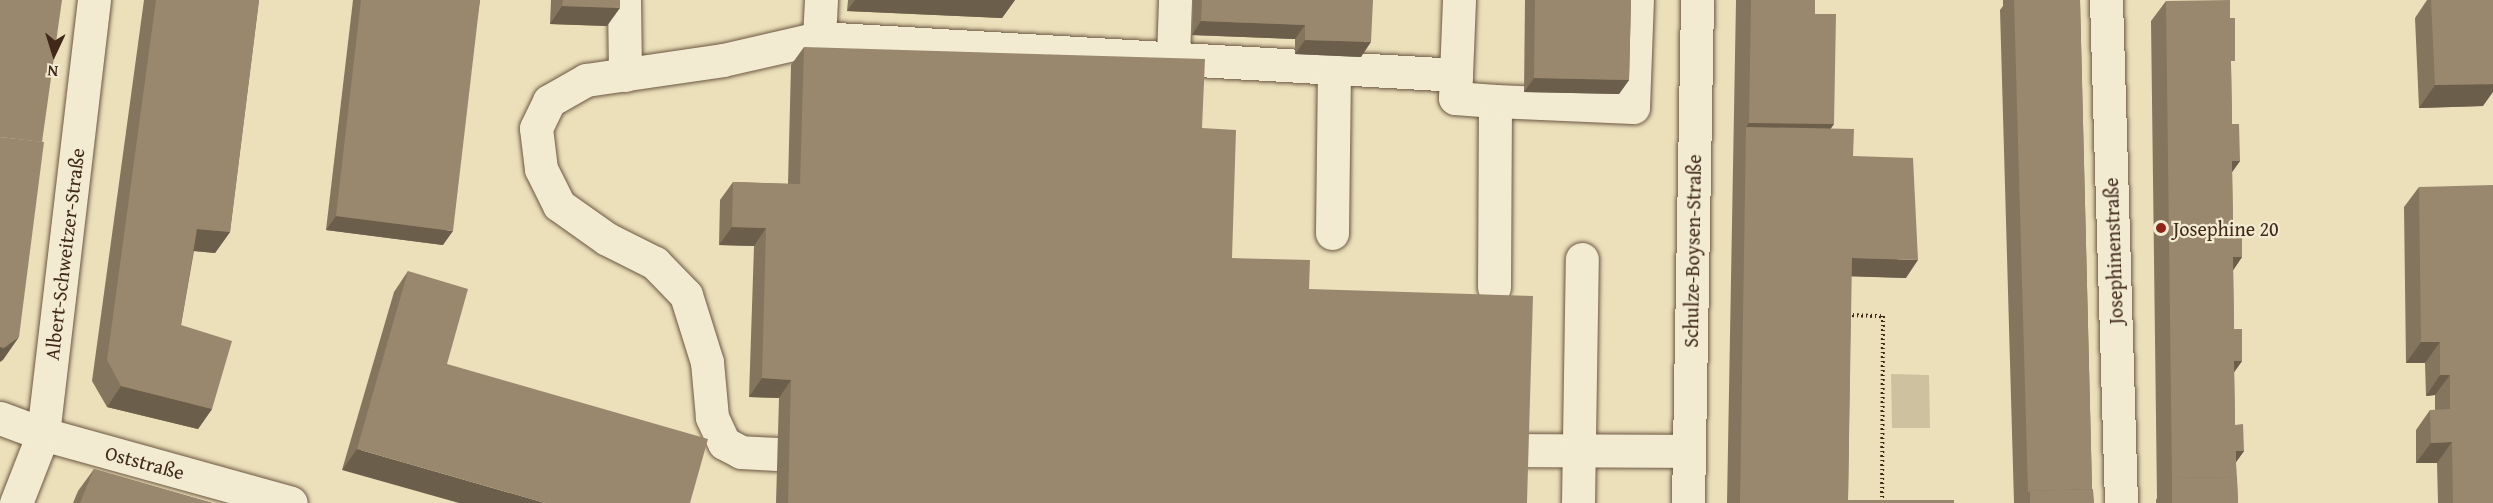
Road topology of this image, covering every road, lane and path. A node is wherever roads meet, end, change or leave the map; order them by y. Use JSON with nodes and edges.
{"nodes":[{"id":1,"x":94,"y":0,"type":"edge"},
{"id":2,"x":624,"y":0,"type":"edge"},
{"id":3,"x":821,"y":0,"type":"edge"},
{"id":4,"x":1175,"y":0,"type":"edge"},
{"id":5,"x":1459,"y":0,"type":"edge"},
{"id":6,"x":1637,"y":0,"type":"edge"},
{"id":7,"x":1697,"y":0,"type":"edge"},
{"id":8,"x":2106,"y":0,"type":"edge"},
{"id":9,"x":819,"y":38,"type":"junction"},
{"id":10,"x":1173,"y":58,"type":"junction"},
{"id":11,"x":1334,"y":68,"type":"junction"},
{"id":12,"x":625,"y":75,"type":"junction"},
{"id":13,"x":1456,"y":75,"type":"junction"},
{"id":14,"x":1495,"y":100,"type":"junction"},
{"id":15,"x":1332,"y":233,"type":"dead end"},
{"id":16,"x":1582,"y":259,"type":"dead end"},
{"id":17,"x":1494,"y":287,"type":"dead end"},
{"id":18,"x":1838,"y":314,"type":"edge"},
{"id":19,"x":0,"y":418,"type":"edge"},
{"id":20,"x":43,"y":434,"type":"junction"},
{"id":21,"x":1579,"y":449,"type":"junction"},
{"id":22,"x":1516,"y":450,"type":"edge"},
{"id":23,"x":1689,"y":451,"type":"junction"},
{"id":24,"x":777,"y":454,"type":"dead end"},
{"id":25,"x":16,"y":503,"type":"edge"},
{"id":26,"x":291,"y":503,"type":"edge"},
{"id":27,"x":1578,"y":503,"type":"edge"},
{"id":28,"x":1688,"y":503,"type":"edge"},
{"id":29,"x":1882,"y":503,"type":"edge"},
{"id":30,"x":2121,"y":503,"type":"edge"}],
"edges":[{"from":1,"to":20,"type":"street","name":"Albert-Schweitzer-Straße"},
{"from":2,"to":12,"type":"street"},
{"from":3,"to":9,"type":"street"},
{"from":4,"to":10,"type":"street"},
{"from":5,"to":13,"type":"street"},
{"from":6,"to":14,"type":"street"},
{"from":7,"to":23,"type":"street","name":"Schulze-Boysen-Straße"},
{"from":8,"to":30,"type":"street","name":"Josephinenstraße"},
{"from":9,"to":10,"type":"street"},
{"from":9,"to":12,"type":"street"},
{"from":10,"to":11,"type":"street"},
{"from":11,"to":13,"type":"street"},
{"from":11,"to":15,"type":"street"},
{"from":12,"to":24,"type":"street"},
{"from":13,"to":14,"type":"street"},
{"from":14,"to":17,"type":"street"},
{"from":16,"to":21,"type":"street"},
{"from":18,"to":29,"type":"path"},
{"from":19,"to":20,"type":"street","name":"Oststraße"},
{"from":20,"to":25,"type":"street","name":"Albert-Schweitzer-Straße"},
{"from":20,"to":26,"type":"street","name":"Oststraße"},
{"from":21,"to":22,"type":"street"},
{"from":21,"to":23,"type":"street"},
{"from":21,"to":27,"type":"street"},
{"from":23,"to":28,"type":"street","name":"Schulze-Boysen-Straße"}]}
